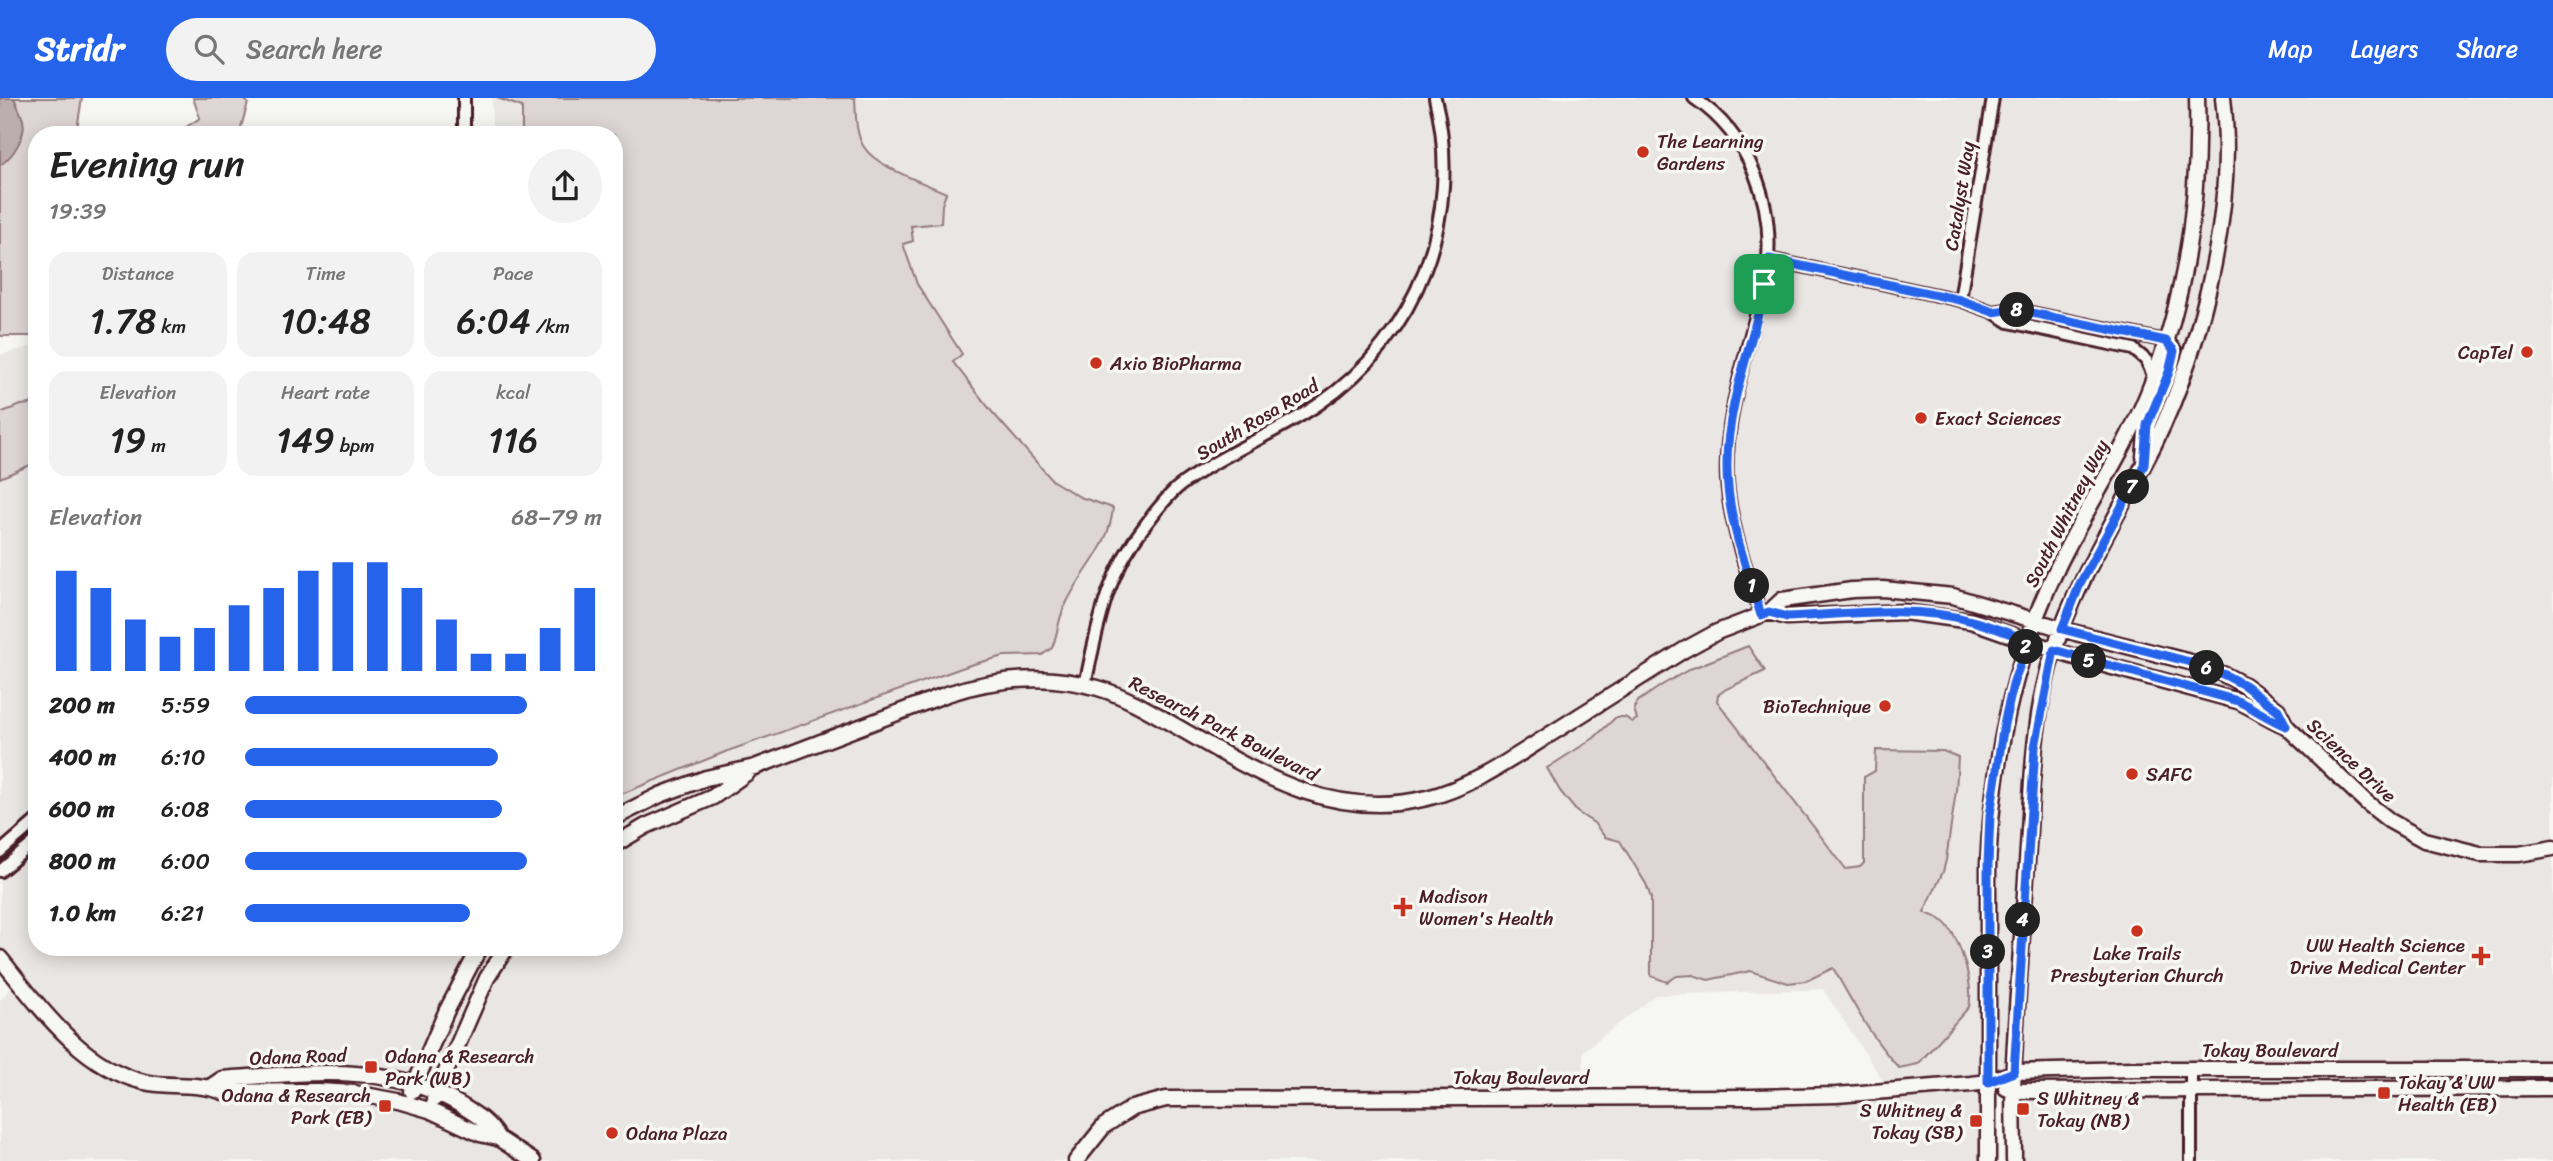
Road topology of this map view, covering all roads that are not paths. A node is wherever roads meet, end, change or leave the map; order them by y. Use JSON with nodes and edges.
{"nodes":[{"id":1,"x":464,"y":98,"type":"edge"},
{"id":2,"x":1694,"y":98,"type":"edge"},
{"id":3,"x":1993,"y":98,"type":"edge"},
{"id":4,"x":2197,"y":98,"type":"edge"},
{"id":5,"x":2223,"y":98,"type":"edge"},
{"id":6,"x":1438,"y":99,"type":"edge"},
{"id":7,"x":464,"y":126,"type":"edge"},
{"id":8,"x":1769,"y":259,"type":"junction"},
{"id":9,"x":1960,"y":300,"type":"junction"},
{"id":10,"x":1993,"y":312,"type":"junction"},
{"id":11,"x":2166,"y":341,"type":"junction"},
{"id":12,"x":2154,"y":377,"type":"junction"},
{"id":13,"x":2144,"y":465,"type":"junction"},
{"id":14,"x":1765,"y":613,"type":"junction"},
{"id":15,"x":2035,"y":621,"type":"junction"},
{"id":16,"x":2062,"y":629,"type":"junction"},
{"id":17,"x":2029,"y":640,"type":"junction"},
{"id":18,"x":2054,"y":650,"type":"junction"},
{"id":19,"x":1085,"y":685,"type":"junction"},
{"id":20,"x":2286,"y":726,"type":"junction"},
{"id":21,"x":755,"y":767,"type":"junction"},
{"id":22,"x":623,"y":814,"type":"edge"},
{"id":23,"x":28,"y":828,"type":"edge"},
{"id":24,"x":623,"y":840,"type":"edge"},
{"id":25,"x":28,"y":848,"type":"edge"},
{"id":26,"x":2553,"y":848,"type":"edge"},
{"id":27,"x":0,"y":852,"type":"edge"},
{"id":28,"x":0,"y":871,"type":"edge"},
{"id":29,"x":475,"y":956,"type":"edge"},
{"id":30,"x":501,"y":956,"type":"edge"},
{"id":31,"x":0,"y":958,"type":"edge"},
{"id":32,"x":2191,"y":1069,"type":"junction"},
{"id":33,"x":2553,"y":1069,"type":"edge"},
{"id":34,"x":2014,"y":1072,"type":"junction"},
{"id":35,"x":1988,"y":1082,"type":"junction"},
{"id":36,"x":414,"y":1085,"type":"junction"},
{"id":37,"x":210,"y":1087,"type":"junction"},
{"id":38,"x":2553,"y":1088,"type":"edge"},
{"id":39,"x":2191,"y":1089,"type":"junction"},
{"id":40,"x":2014,"y":1091,"type":"junction"},
{"id":41,"x":437,"y":1093,"type":"junction"},
{"id":42,"x":409,"y":1104,"type":"junction"},
{"id":43,"x":429,"y":1110,"type":"junction"},
{"id":44,"x":498,"y":1138,"type":"junction"},
{"id":45,"x":533,"y":1161,"type":"edge"},
{"id":46,"x":1076,"y":1161,"type":"edge"},
{"id":47,"x":1988,"y":1161,"type":"edge"},
{"id":48,"x":2014,"y":1161,"type":"edge"},
{"id":49,"x":2191,"y":1161,"type":"edge"}],
"edges":[{"from":1,"to":7,"type":"street"},
{"from":2,"to":8,"type":"street"},
{"from":3,"to":9,"type":"street","name":"Catalyst Way"},
{"from":4,"to":11,"type":"street","name":"South Whitney Way"},
{"from":5,"to":13,"type":"street"},
{"from":6,"to":19,"type":"street","name":"South Rosa Road"},
{"from":8,"to":9,"type":"street"},
{"from":8,"to":14,"type":"street"},
{"from":9,"to":10,"type":"street"},
{"from":10,"to":11,"type":"street"},
{"from":10,"to":12,"type":"street"},
{"from":11,"to":12,"type":"street","name":"South Whitney Way"},
{"from":11,"to":13,"type":"street"},
{"from":12,"to":15,"type":"street","name":"South Whitney Way"},
{"from":13,"to":16,"type":"street"},
{"from":14,"to":15,"type":"street","name":"Research Park Boulevard"},
{"from":14,"to":17,"type":"street","name":"Research Park Boulevard"},
{"from":14,"to":19,"type":"street","name":"Research Park Boulevard"},
{"from":15,"to":16,"type":"street","name":"Science Drive"},
{"from":15,"to":17,"type":"street","name":"South Whitney Way"},
{"from":16,"to":18,"type":"street"},
{"from":16,"to":20,"type":"street","name":"Science Drive"},
{"from":17,"to":18,"type":"street","name":"Science Drive"},
{"from":17,"to":35,"type":"street","name":"South Whitney Way"},
{"from":18,"to":20,"type":"street","name":"Science Drive"},
{"from":18,"to":34,"type":"street"},
{"from":19,"to":21,"type":"street","name":"Research Park Boulevard"},
{"from":20,"to":26,"type":"street","name":"Science Drive"},
{"from":21,"to":22,"type":"street","name":"Research Park Boulevard"},
{"from":21,"to":24,"type":"street","name":"Research Park Boulevard"},
{"from":23,"to":27,"type":"street"},
{"from":25,"to":28,"type":"street"},
{"from":29,"to":36,"type":"street"},
{"from":30,"to":41,"type":"street"},
{"from":31,"to":37,"type":"street","name":"Odana Road"},
{"from":32,"to":33,"type":"street","name":"Tokay Boulevard"},
{"from":32,"to":34,"type":"street","name":"Tokay Boulevard"},
{"from":32,"to":39,"type":"street"},
{"from":34,"to":35,"type":"street","name":"Tokay Boulevard"},
{"from":34,"to":40,"type":"street"},
{"from":35,"to":40,"type":"street","name":"Tokay Boulevard"},
{"from":35,"to":46,"type":"street","name":"Tokay Boulevard"},
{"from":35,"to":47,"type":"street","name":"South Whitney Way"},
{"from":36,"to":37,"type":"street","name":"Odana Road"},
{"from":36,"to":41,"type":"street","name":"Odana Road"},
{"from":36,"to":42,"type":"street"},
{"from":37,"to":42,"type":"street","name":"Odana Road"},
{"from":38,"to":39,"type":"street","name":"Tokay Boulevard"},
{"from":39,"to":40,"type":"street","name":"Tokay Boulevard"},
{"from":39,"to":49,"type":"street"},
{"from":40,"to":48,"type":"street"},
{"from":41,"to":43,"type":"street"},
{"from":41,"to":44,"type":"street","name":"Odana Road"},
{"from":42,"to":43,"type":"street","name":"Odana Road"},
{"from":43,"to":44,"type":"street","name":"Odana Road"},
{"from":44,"to":45,"type":"street","name":"Odana Road"}]}
